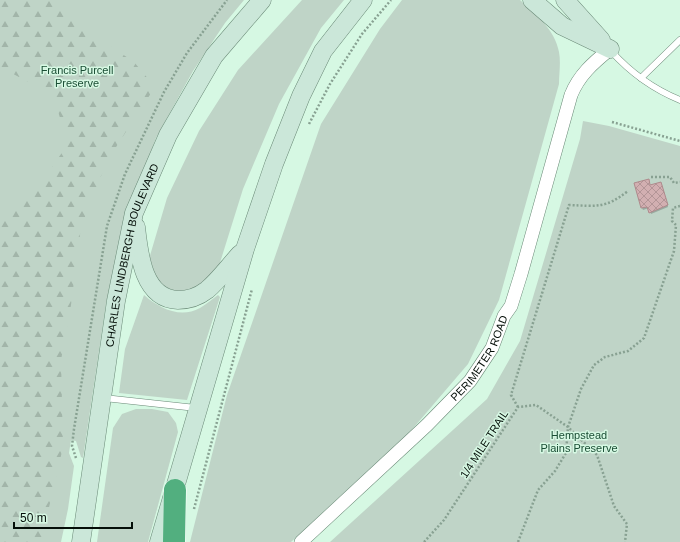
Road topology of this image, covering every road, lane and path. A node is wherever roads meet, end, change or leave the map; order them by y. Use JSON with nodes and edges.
{"nodes":[{"id":1,"x":262,"y":0,"type":"edge"},
{"id":2,"x":363,"y":0,"type":"edge"},
{"id":3,"x":391,"y":0,"type":"edge"},
{"id":4,"x":532,"y":0,"type":"edge"},
{"id":5,"x":565,"y":0,"type":"edge"},
{"id":6,"x":680,"y":40,"type":"edge"},
{"id":7,"x":610,"y":50,"type":"junction"},
{"id":8,"x":641,"y":78,"type":"junction"},
{"id":9,"x":680,"y":100,"type":"edge"},
{"id":10,"x":612,"y":122,"type":"dead end"},
{"id":11,"x":309,"y":125,"type":"dead end"},
{"id":12,"x":680,"y":140,"type":"edge"},
{"id":13,"x":651,"y":177,"type":"dead end"},
{"id":14,"x":680,"y":182,"type":"edge"},
{"id":15,"x":628,"y":191,"type":"dead end"},
{"id":16,"x":680,"y":206,"type":"edge"},
{"id":17,"x":134,"y":213,"type":"junction"},
{"id":18,"x":245,"y":249,"type":"junction"},
{"id":19,"x":254,"y":284,"type":"dead end"},
{"id":20,"x":103,"y":398,"type":"junction"},
{"id":21,"x":518,"y":407,"type":"junction"},
{"id":22,"x":198,"y":408,"type":"junction"},
{"id":23,"x":568,"y":427,"type":"junction"},
{"id":24,"x":175,"y":490,"type":"junction"},
{"id":25,"x":194,"y":512,"type":"dead end"},
{"id":26,"x":81,"y":542,"type":"edge"},
{"id":27,"x":159,"y":542,"type":"edge"},
{"id":28,"x":174,"y":542,"type":"edge"},
{"id":29,"x":301,"y":542,"type":"edge"},
{"id":30,"x":424,"y":542,"type":"edge"},
{"id":31,"x":518,"y":542,"type":"edge"},
{"id":32,"x":625,"y":542,"type":"edge"}],
"edges":[{"from":1,"to":17,"type":"main road","name":"CHARLES LINDBERGH BOULEVARD"},
{"from":2,"to":18,"type":"main road"},
{"from":3,"to":11,"type":"path"},
{"from":4,"to":7,"type":"main road"},
{"from":5,"to":7,"type":"main road"},
{"from":6,"to":8,"type":"lane"},
{"from":7,"to":8,"type":"lane"},
{"from":7,"to":29,"type":"street","name":"PERIMETER ROAD"},
{"from":8,"to":9,"type":"lane"},
{"from":10,"to":12,"type":"path"},
{"from":13,"to":14,"type":"path"},
{"from":15,"to":21,"type":"path"},
{"from":16,"to":23,"type":"path"},
{"from":17,"to":18,"type":"main road"},
{"from":17,"to":20,"type":"main road","name":"CHARLES LINDBERGH BOULEVARD"},
{"from":18,"to":22,"type":"main road"},
{"from":19,"to":25,"type":"path"},
{"from":20,"to":22,"type":"lane"},
{"from":20,"to":26,"type":"main road","name":"CHARLES LINDBERGH BOULEVARD"},
{"from":21,"to":23,"type":"path","name":"1/4 MILE TRAIL"},
{"from":21,"to":30,"type":"path","name":"1/4 MILE TRAIL"},
{"from":22,"to":24,"type":"main road"},
{"from":23,"to":31,"type":"path"},
{"from":23,"to":32,"type":"path","name":"1/4 MILE TRAIL"},
{"from":24,"to":27,"type":"main road"},
{"from":24,"to":28,"type":"highway"}]}
